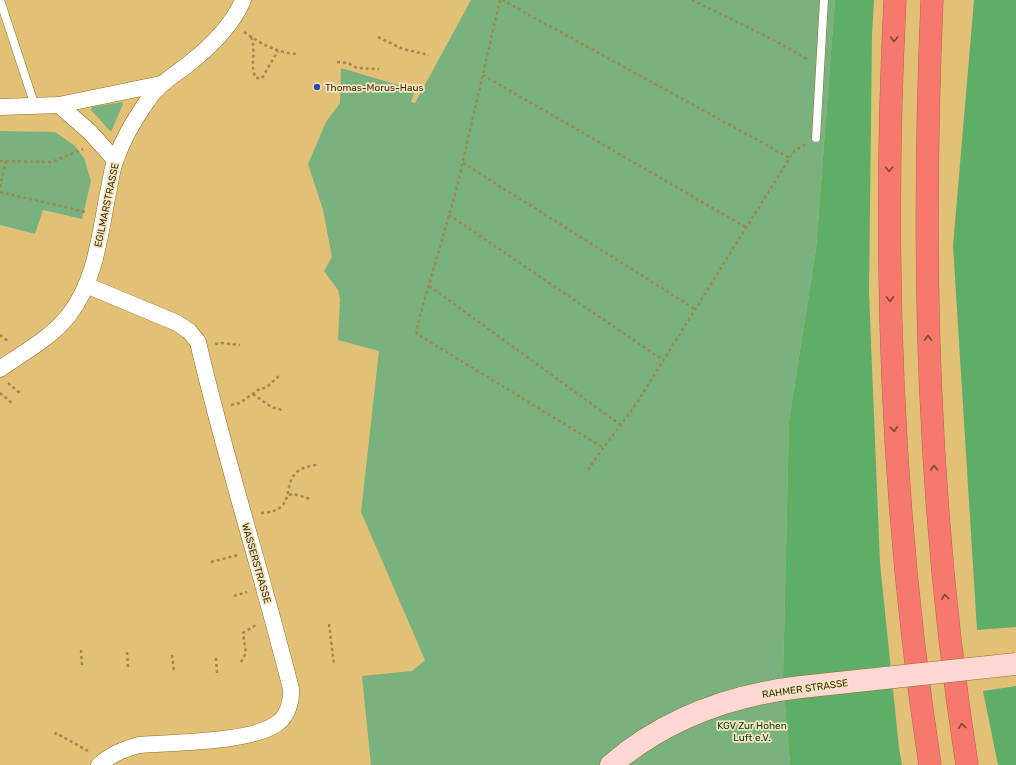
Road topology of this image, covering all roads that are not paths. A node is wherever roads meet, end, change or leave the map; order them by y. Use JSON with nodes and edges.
{"nodes":[{"id":1,"x":0,"y":0,"type":"edge"},
{"id":2,"x":243,"y":0,"type":"edge"},
{"id":3,"x":824,"y":0,"type":"edge"},
{"id":4,"x":896,"y":0,"type":"edge"},
{"id":5,"x":932,"y":0,"type":"edge"},
{"id":6,"x":161,"y":84,"type":"junction"},
{"id":7,"x":35,"y":106,"type":"junction"},
{"id":8,"x":58,"y":106,"type":"junction"},
{"id":9,"x":0,"y":107,"type":"edge"},
{"id":10,"x":816,"y":138,"type":"road end"},
{"id":11,"x":115,"y":160,"type":"junction"},
{"id":12,"x":86,"y":285,"type":"junction"},
{"id":13,"x":3,"y":375,"type":"edge"},
{"id":14,"x":1016,"y":664,"type":"edge"},
{"id":15,"x":95,"y":759,"type":"edge"},
{"id":16,"x":611,"y":765,"type":"edge"},
{"id":17,"x":930,"y":765,"type":"edge"},
{"id":18,"x":967,"y":765,"type":"edge"}],
"edges":[{"from":1,"to":7,"type":"lane"},
{"from":2,"to":6,"type":"street","name":"EGILMARSTRASSE"},
{"from":3,"to":10,"type":"lane"},
{"from":4,"to":17,"type":"highway","one_way":true},
{"from":18,"to":5,"type":"highway","one_way":true},
{"from":6,"to":8,"type":"street"},
{"from":6,"to":11,"type":"street","name":"EGILMARSTRASSE"},
{"from":7,"to":8,"type":"street"},
{"from":7,"to":9,"type":"street"},
{"from":8,"to":11,"type":"street"},
{"from":11,"to":12,"type":"street","name":"EGILMARSTRASSE"},
{"from":12,"to":13,"type":"street","name":"EGILMARSTRASSE"},
{"from":12,"to":15,"type":"street","name":"WASSERSTRASSE"},
{"from":14,"to":16,"type":"main road","name":"RAHMER STRASSE","bridge":true}]}
